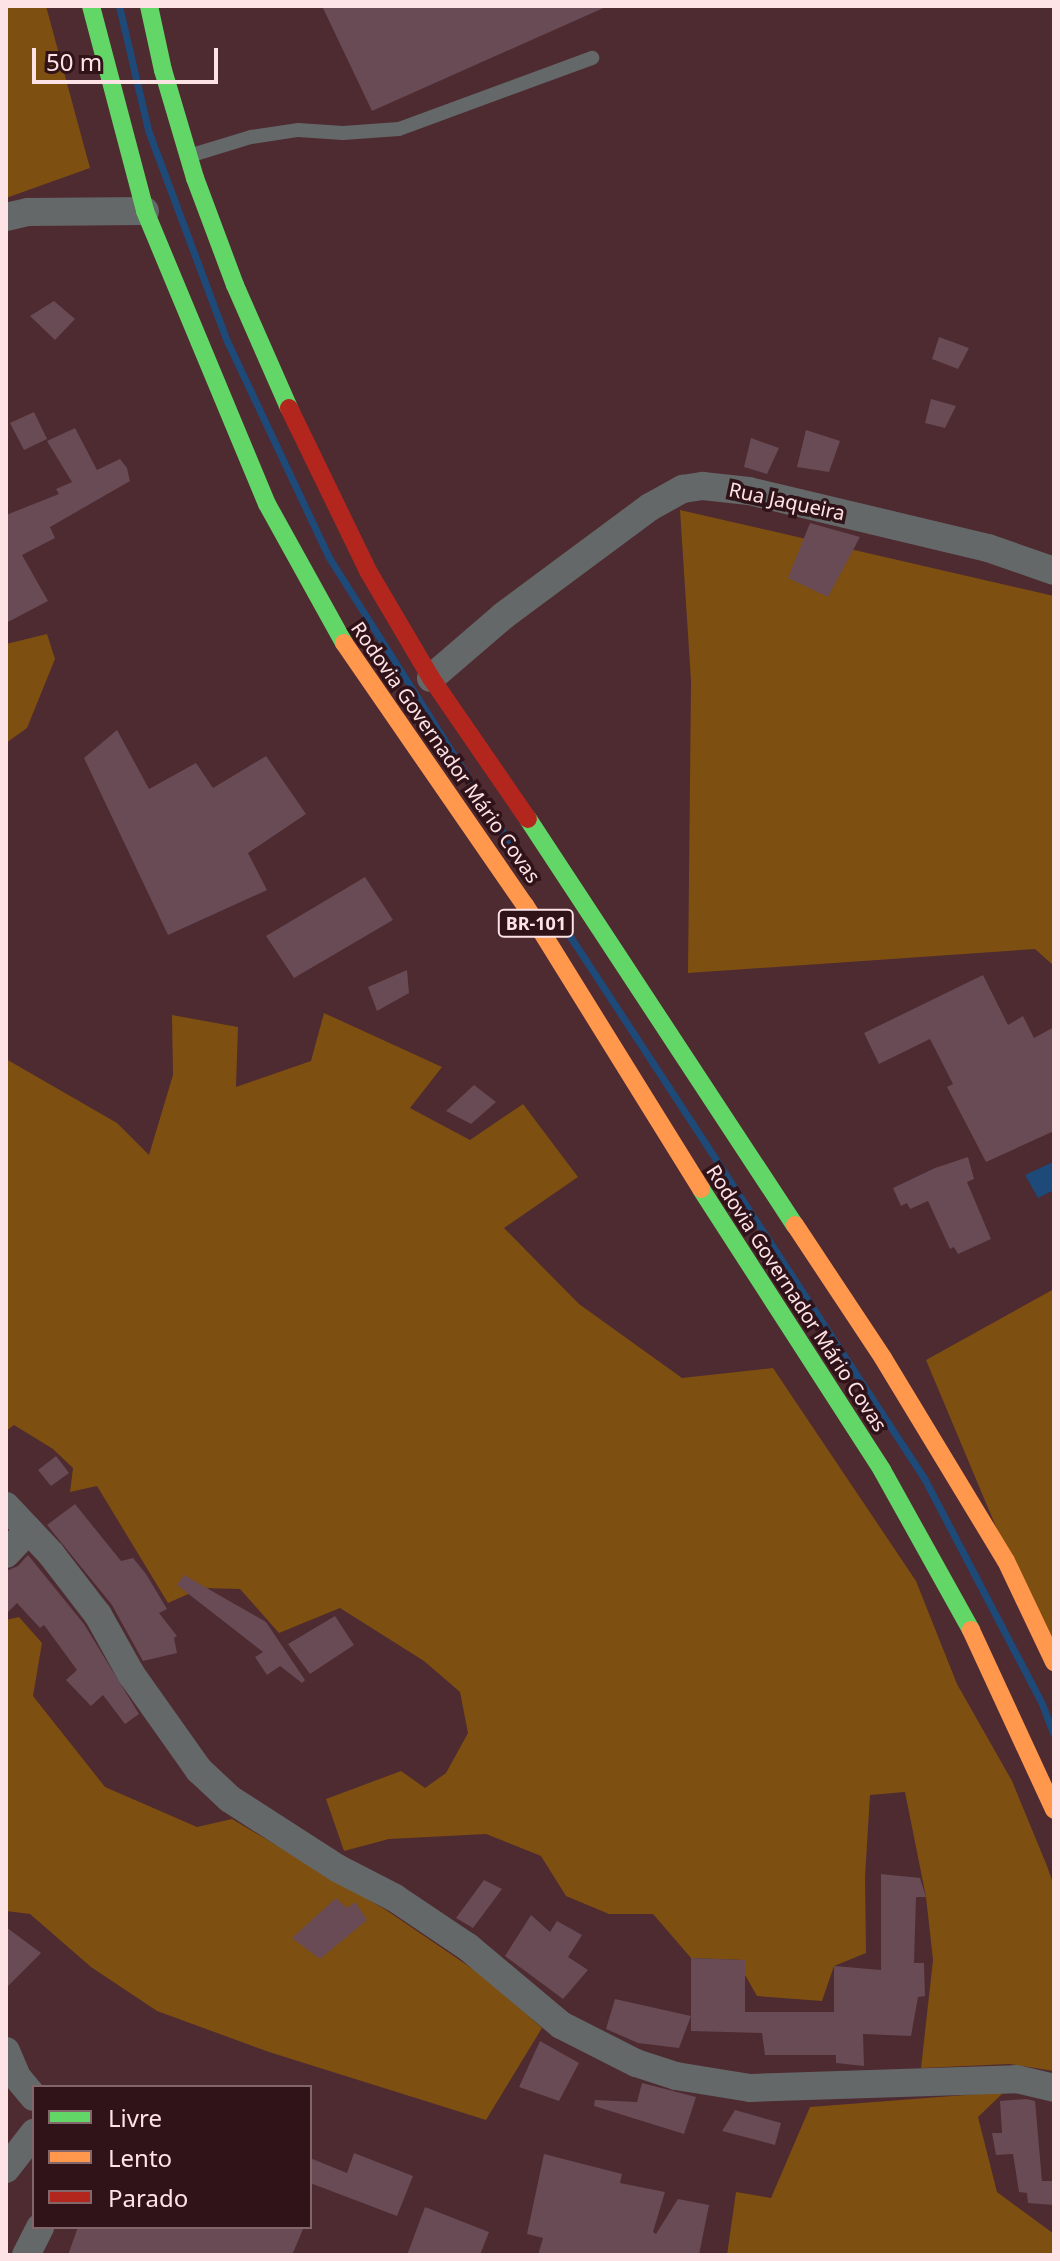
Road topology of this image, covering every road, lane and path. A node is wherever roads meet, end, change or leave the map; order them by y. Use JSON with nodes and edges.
{"nodes":[{"id":1,"x":91,"y":6,"type":"edge"},
{"id":2,"x":149,"y":6,"type":"edge"},
{"id":3,"x":592,"y":58,"type":"dead end"},
{"id":4,"x":188,"y":156,"type":"junction"},
{"id":5,"x":145,"y":211,"type":"junction"},
{"id":6,"x":6,"y":217,"type":"edge"},
{"id":7,"x":1054,"y":571,"type":"edge"},
{"id":8,"x":431,"y":678,"type":"junction"},
{"id":9,"x":6,"y":1506,"type":"edge"},
{"id":10,"x":28,"y":1530,"type":"junction"},
{"id":11,"x":6,"y":1554,"type":"edge"},
{"id":12,"x":1054,"y":1662,"type":"edge"},
{"id":13,"x":1054,"y":1810,"type":"edge"},
{"id":14,"x":6,"y":2051,"type":"edge"},
{"id":15,"x":1054,"y":2088,"type":"edge"},
{"id":16,"x":32,"y":2095,"type":"edge"},
{"id":17,"x":32,"y":2136,"type":"edge"},
{"id":18,"x":6,"y":2169,"type":"edge"},
{"id":19,"x":39,"y":2229,"type":"edge"},
{"id":20,"x":26,"y":2255,"type":"edge"}],
"edges":[{"from":1,"to":5,"type":"highway","name":"Rodovia Governador Mário Covas","number":"BR-101"},
{"from":2,"to":4,"type":"highway","name":"Rodovia Governador Mário Covas","number":"BR-101"},
{"from":3,"to":4,"type":"lane"},
{"from":4,"to":8,"type":"highway","name":"Rodovia Governador Mário Covas","number":"BR-101"},
{"from":5,"to":6,"type":"street"},
{"from":5,"to":13,"type":"highway","name":"Rodovia Governador Mário Covas","number":"BR-101"},
{"from":7,"to":8,"type":"street","name":"Rua Jaqueira"},
{"from":8,"to":12,"type":"highway","name":"Rodovia Governador Mário Covas","number":"BR-101"},
{"from":9,"to":10,"type":"street"},
{"from":10,"to":11,"type":"street"},
{"from":10,"to":15,"type":"street"},
{"from":14,"to":16,"type":"street"},
{"from":17,"to":18,"type":"street"},
{"from":19,"to":20,"type":"street"}]}
